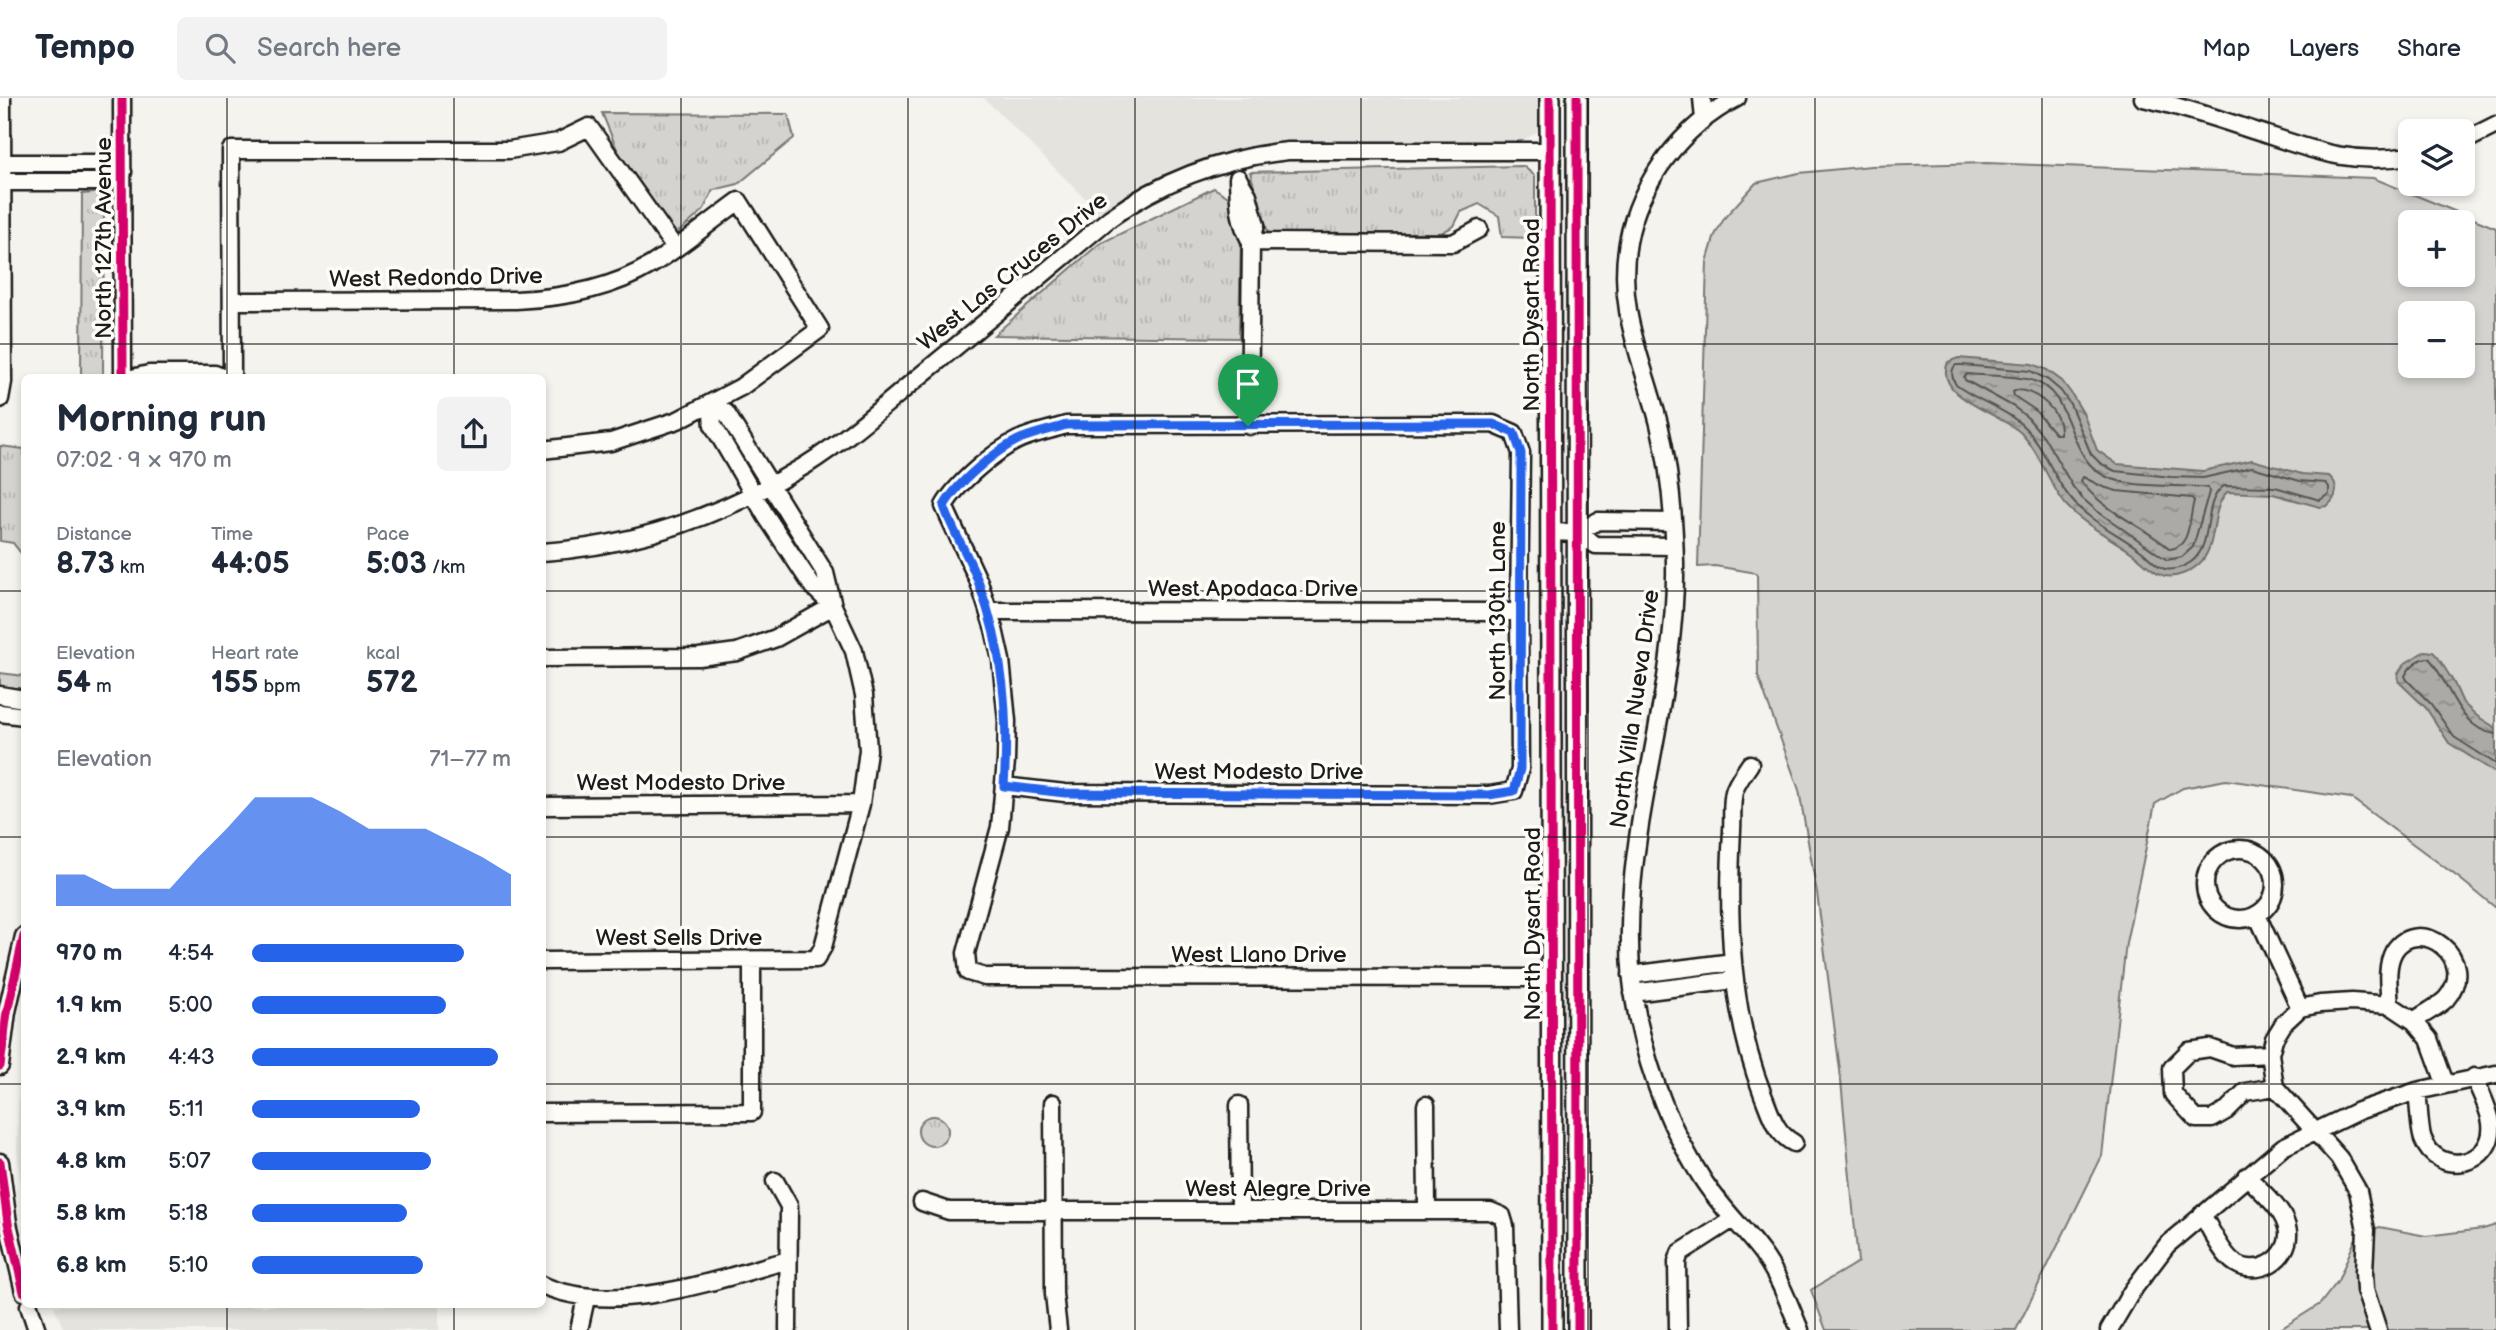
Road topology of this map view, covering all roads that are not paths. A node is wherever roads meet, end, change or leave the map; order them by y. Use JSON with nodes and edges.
{"nodes":[{"id":1,"x":2,"y":98,"type":"edge"},
{"id":2,"x":122,"y":98,"type":"edge"},
{"id":3,"x":1550,"y":98,"type":"edge"},
{"id":4,"x":1577,"y":98,"type":"edge"},
{"id":5,"x":1702,"y":98,"type":"edge"},
{"id":6,"x":1737,"y":98,"type":"edge"},
{"id":7,"x":2143,"y":98,"type":"edge"},
{"id":8,"x":1704,"y":120,"type":"junction"},
{"id":9,"x":2496,"y":125,"type":"edge"},
{"id":10,"x":2475,"y":136,"type":"edge"},
{"id":11,"x":1577,"y":150,"type":"junction"},
{"id":12,"x":1550,"y":151,"type":"junction"},
{"id":13,"x":2398,"y":157,"type":"edge"},
{"id":14,"x":1234,"y":160,"type":"junction"},
{"id":15,"x":3,"y":163,"type":"junction"},
{"id":16,"x":123,"y":172,"type":"junction"},
{"id":17,"x":3,"y":182,"type":"junction"},
{"id":18,"x":1479,"y":229,"type":"dead end"},
{"id":19,"x":1251,"y":242,"type":"junction"},
{"id":20,"x":2,"y":245,"type":"edge"},
{"id":21,"x":675,"y":248,"type":"junction"},
{"id":22,"x":232,"y":301,"type":"junction"},
{"id":23,"x":123,"y":374,"type":"edge"},
{"id":24,"x":149,"y":374,"type":"edge"},
{"id":25,"x":215,"y":374,"type":"edge"},
{"id":26,"x":232,"y":374,"type":"edge"},
{"id":27,"x":0,"y":399,"type":"edge"},
{"id":28,"x":711,"y":403,"type":"junction"},
{"id":29,"x":1248,"y":426,"type":"junction"},
{"id":30,"x":546,"y":450,"type":"edge"},
{"id":31,"x":769,"y":485,"type":"junction"},
{"id":32,"x":754,"y":494,"type":"junction"},
{"id":33,"x":1673,"y":522,"type":"junction"},
{"id":34,"x":1550,"y":532,"type":"junction"},
{"id":35,"x":1577,"y":533,"type":"junction"},
{"id":36,"x":1674,"y":546,"type":"junction"},
{"id":37,"x":546,"y":552,"type":"edge"},
{"id":38,"x":833,"y":606,"type":"junction"},
{"id":39,"x":988,"y":611,"type":"junction"},
{"id":40,"x":1519,"y":612,"type":"junction"},
{"id":41,"x":546,"y":658,"type":"edge"},
{"id":42,"x":0,"y":695,"type":"edge"},
{"id":43,"x":21,"y":698,"type":"edge"},
{"id":44,"x":0,"y":713,"type":"edge"},
{"id":45,"x":21,"y":716,"type":"edge"},
{"id":46,"x":1750,"y":764,"type":"dead end"},
{"id":47,"x":1004,"y":786,"type":"junction"},
{"id":48,"x":1514,"y":791,"type":"joint"},
{"id":49,"x":861,"y":804,"type":"junction"},
{"id":50,"x":546,"y":806,"type":"edge"},
{"id":51,"x":2257,"y":915,"type":"junction"},
{"id":52,"x":21,"y":946,"type":"edge"},
{"id":53,"x":752,"y":960,"type":"junction"},
{"id":54,"x":546,"y":961,"type":"edge"},
{"id":55,"x":1733,"y":962,"type":"junction"},
{"id":56,"x":1631,"y":975,"type":"junction"},
{"id":57,"x":1552,"y":978,"type":"junction"},
{"id":58,"x":1734,"y":980,"type":"junction"},
{"id":59,"x":1633,"y":993,"type":"junction"},
{"id":60,"x":2390,"y":1005,"type":"junction"},
{"id":61,"x":2300,"y":1008,"type":"junction"},
{"id":62,"x":2,"y":1011,"type":"edge"},
{"id":63,"x":2414,"y":1021,"type":"junction"},
{"id":64,"x":2270,"y":1054,"type":"junction"},
{"id":65,"x":0,"y":1066,"type":"edge"},
{"id":66,"x":2496,"y":1074,"type":"edge"},
{"id":67,"x":2474,"y":1077,"type":"junction"},
{"id":68,"x":2445,"y":1083,"type":"junction"},
{"id":69,"x":2275,"y":1087,"type":"junction"},
{"id":70,"x":2417,"y":1090,"type":"junction"},
{"id":71,"x":1053,"y":1103,"type":"dead end"},
{"id":72,"x":1239,"y":1105,"type":"dead end"},
{"id":73,"x":1426,"y":1105,"type":"dead end"},
{"id":74,"x":546,"y":1113,"type":"edge"},
{"id":75,"x":2314,"y":1132,"type":"junction"},
{"id":76,"x":1794,"y":1143,"type":"dead end"},
{"id":77,"x":0,"y":1162,"type":"edge"},
{"id":78,"x":2247,"y":1176,"type":"junction"},
{"id":79,"x":775,"y":1181,"type":"dead end"},
{"id":80,"x":922,"y":1202,"type":"dead end"},
{"id":81,"x":1240,"y":1210,"type":"junction"},
{"id":82,"x":1427,"y":1210,"type":"junction"},
{"id":83,"x":1054,"y":1211,"type":"junction"},
{"id":84,"x":2202,"y":1214,"type":"junction"},
{"id":85,"x":1733,"y":1219,"type":"junction"},
{"id":86,"x":788,"y":1260,"type":"junction"},
{"id":87,"x":21,"y":1279,"type":"edge"},
{"id":88,"x":546,"y":1286,"type":"edge"},
{"id":89,"x":586,"y":1298,"type":"junction"},
{"id":90,"x":30,"y":1308,"type":"edge"},
{"id":91,"x":37,"y":1330,"type":"edge"},
{"id":92,"x":579,"y":1330,"type":"edge"},
{"id":93,"x":788,"y":1330,"type":"edge"},
{"id":94,"x":1058,"y":1330,"type":"edge"},
{"id":95,"x":1508,"y":1330,"type":"edge"},
{"id":96,"x":1552,"y":1330,"type":"edge"},
{"id":97,"x":1578,"y":1330,"type":"edge"},
{"id":98,"x":1678,"y":1330,"type":"edge"},
{"id":99,"x":1800,"y":1330,"type":"edge"},
{"id":100,"x":2109,"y":1330,"type":"edge"},
{"id":101,"x":2378,"y":1330,"type":"edge"}],
"edges":[{"from":1,"to":15,"type":"street"},
{"from":2,"to":16,"type":"street","name":"North 127th Avenue"},
{"from":3,"to":12,"type":"main road","name":"North Dysart Road"},
{"from":4,"to":11,"type":"main road","name":"North Dysart Road"},
{"from":5,"to":8,"type":"street"},
{"from":6,"to":8,"type":"street","name":"North Villa Nueva Drive"},
{"from":7,"to":13,"type":"street"},
{"from":8,"to":33,"type":"street","name":"North Villa Nueva Drive"},
{"from":9,"to":10,"type":"street"},
{"from":11,"to":12,"type":"main road"},
{"from":11,"to":35,"type":"main road","name":"North Dysart Road"},
{"from":12,"to":14,"type":"street","name":"West Las Cruces Drive"},
{"from":12,"to":34,"type":"main road","name":"North Dysart Road"},
{"from":14,"to":19,"type":"street"},
{"from":14,"to":31,"type":"street","name":"West Las Cruces Drive"},
{"from":15,"to":16,"type":"street"},
{"from":15,"to":17,"type":"street"},
{"from":16,"to":17,"type":"street"},
{"from":16,"to":23,"type":"street","name":"North 127th Avenue"},
{"from":17,"to":20,"type":"street"},
{"from":18,"to":19,"type":"street"},
{"from":19,"to":29,"type":"street"},
{"from":20,"to":27,"type":"street"},
{"from":21,"to":22,"type":"street","name":"West Redondo Drive"},
{"from":21,"to":22,"type":"street"},
{"from":21,"to":28,"type":"street","name":"West Redondo Drive"},
{"from":22,"to":26,"type":"street"},
{"from":24,"to":25,"type":"street"},
{"from":28,"to":30,"type":"street"},
{"from":28,"to":31,"type":"street"},
{"from":28,"to":32,"type":"street"},
{"from":29,"to":39,"type":"street"},
{"from":29,"to":40,"type":"street","name":"North 130th Lane"},
{"from":31,"to":32,"type":"street","name":"West Las Cruces Drive"},
{"from":31,"to":38,"type":"street"},
{"from":32,"to":37,"type":"street","name":"West Las Cruces Drive"},
{"from":32,"to":38,"type":"street"},
{"from":33,"to":35,"type":"street"},
{"from":33,"to":36,"type":"street","name":"North Villa Nueva Drive"},
{"from":34,"to":35,"type":"street"},
{"from":34,"to":57,"type":"main road","name":"North Dysart Road"},
{"from":35,"to":36,"type":"street"},
{"from":35,"to":97,"type":"main road","name":"North Dysart Road"},
{"from":36,"to":56,"type":"street","name":"North Villa Nueva Drive"},
{"from":38,"to":41,"type":"street"},
{"from":38,"to":49,"type":"street"},
{"from":39,"to":40,"type":"street","name":"West Apodaca Drive"},
{"from":39,"to":47,"type":"street"},
{"from":40,"to":48,"type":"street","name":"North 130th Lane"},
{"from":42,"to":43,"type":"street"},
{"from":44,"to":45,"type":"street"},
{"from":46,"to":55,"type":"street"},
{"from":47,"to":48,"type":"street","name":"West Modesto Drive"},
{"from":47,"to":57,"type":"street","name":"West Llano Drive"},
{"from":49,"to":50,"type":"street","name":"West Modesto Drive"},
{"from":49,"to":53,"type":"street","name":"West Sells Drive"},
{"from":51,"to":51,"type":"street"},
{"from":51,"to":61,"type":"street"},
{"from":52,"to":62,"type":"street"},
{"from":53,"to":54,"type":"street","name":"West Sells Drive"},
{"from":53,"to":74,"type":"street"},
{"from":55,"to":56,"type":"street"},
{"from":55,"to":58,"type":"street"},
{"from":56,"to":59,"type":"street","name":"North Villa Nueva Drive"},
{"from":57,"to":96,"type":"main road","name":"North Dysart Road"},
{"from":58,"to":59,"type":"street"},
{"from":58,"to":76,"type":"street"},
{"from":59,"to":85,"type":"street","name":"North Villa Nueva Drive"},
{"from":60,"to":61,"type":"street"},
{"from":60,"to":63,"type":"street"},
{"from":60,"to":63,"type":"street"},
{"from":61,"to":64,"type":"street"},
{"from":62,"to":65,"type":"street"},
{"from":63,"to":68,"type":"street"},
{"from":64,"to":69,"type":"street"},
{"from":64,"to":69,"type":"street"},
{"from":66,"to":67,"type":"street"},
{"from":67,"to":68,"type":"street"},
{"from":67,"to":70,"type":"street"},
{"from":68,"to":70,"type":"street"},
{"from":69,"to":75,"type":"street"},
{"from":70,"to":75,"type":"street"},
{"from":71,"to":83,"type":"street"},
{"from":72,"to":81,"type":"street"},
{"from":73,"to":82,"type":"street"},
{"from":75,"to":78,"type":"street"},
{"from":75,"to":101,"type":"street"},
{"from":77,"to":87,"type":"street"},
{"from":78,"to":84,"type":"street"},
{"from":78,"to":84,"type":"street"},
{"from":79,"to":86,"type":"street"},
{"from":80,"to":83,"type":"street","name":"West Alegre Drive"},
{"from":81,"to":82,"type":"street","name":"West Alegre Drive"},
{"from":81,"to":83,"type":"street","name":"West Alegre Drive"},
{"from":82,"to":95,"type":"street","name":"West Alegre Drive"},
{"from":83,"to":94,"type":"street"},
{"from":84,"to":100,"type":"street"},
{"from":85,"to":98,"type":"street"},
{"from":85,"to":99,"type":"street","name":"North Villa Nueva Drive"},
{"from":86,"to":89,"type":"street"},
{"from":86,"to":93,"type":"street"},
{"from":88,"to":89,"type":"street"},
{"from":89,"to":92,"type":"street"},
{"from":90,"to":91,"type":"street"}]}
